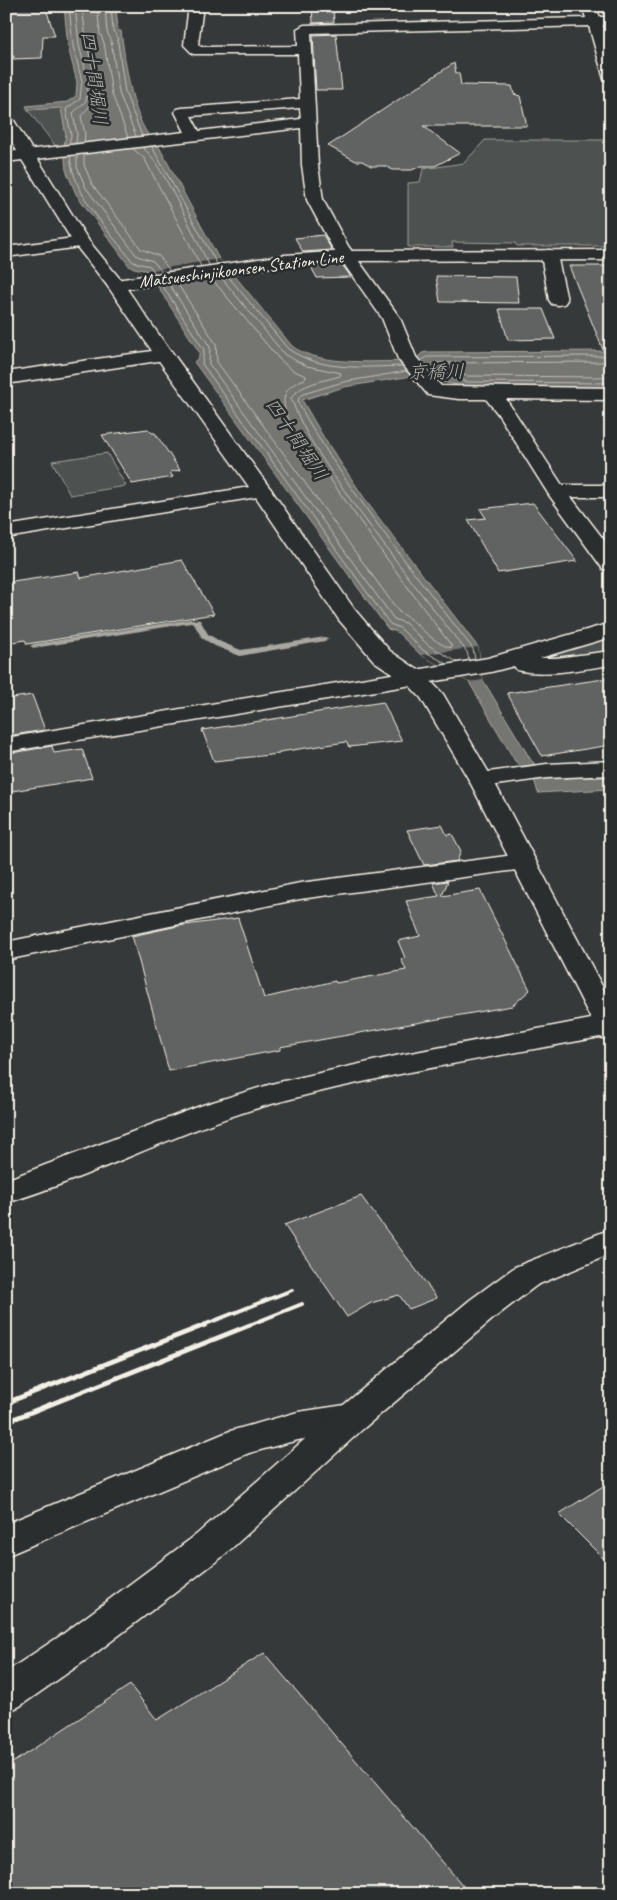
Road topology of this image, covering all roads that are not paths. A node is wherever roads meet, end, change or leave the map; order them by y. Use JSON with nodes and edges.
{"nodes":[{"id":1,"x":196,"y":6,"type":"edge"},
{"id":2,"x":579,"y":6,"type":"edge"},
{"id":3,"x":589,"y":6,"type":"edge"},
{"id":4,"x":602,"y":6,"type":"edge"},
{"id":5,"x":611,"y":21,"type":"edge"},
{"id":6,"x":595,"y":22,"type":"junction"},
{"id":7,"x":306,"y":50,"type":"junction"},
{"id":8,"x":611,"y":79,"type":"edge"},
{"id":9,"x":307,"y":103,"type":"junction"},
{"id":10,"x":6,"y":120,"type":"edge"},
{"id":11,"x":308,"y":123,"type":"junction"},
{"id":12,"x":194,"y":135,"type":"junction"},
{"id":13,"x":27,"y":155,"type":"junction"},
{"id":14,"x":6,"y":157,"type":"edge"},
{"id":15,"x":81,"y":242,"type":"junction"},
{"id":16,"x":6,"y":252,"type":"edge"},
{"id":17,"x":549,"y":255,"type":"junction"},
{"id":18,"x":611,"y":255,"type":"edge"},
{"id":19,"x":347,"y":256,"type":"junction"},
{"id":20,"x":116,"y":285,"type":"junction"},
{"id":21,"x":558,"y":300,"type":"dead end"},
{"id":22,"x":164,"y":355,"type":"junction"},
{"id":23,"x":6,"y":378,"type":"edge"},
{"id":24,"x":492,"y":394,"type":"junction"},
{"id":25,"x":611,"y":394,"type":"edge"},
{"id":26,"x":262,"y":491,"type":"junction"},
{"id":27,"x":556,"y":492,"type":"junction"},
{"id":28,"x":611,"y":492,"type":"edge"},
{"id":29,"x":6,"y":532,"type":"edge"},
{"id":30,"x":611,"y":564,"type":"edge"},
{"id":31,"x":611,"y":630,"type":"edge"},
{"id":32,"x":611,"y":658,"type":"edge"},
{"id":33,"x":491,"y":665,"type":"junction"},
{"id":34,"x":416,"y":679,"type":"junction"},
{"id":35,"x":6,"y":746,"type":"edge"},
{"id":36,"x":611,"y":768,"type":"edge"},
{"id":37,"x":481,"y":780,"type":"junction"},
{"id":38,"x":522,"y":862,"type":"junction"},
{"id":39,"x":6,"y":951,"type":"edge"},
{"id":40,"x":609,"y":1029,"type":"edge"},
{"id":41,"x":6,"y":1192,"type":"edge"},
{"id":42,"x":611,"y":1241,"type":"edge"},
{"id":43,"x":352,"y":1418,"type":"junction"},
{"id":44,"x":6,"y":1541,"type":"edge"},
{"id":45,"x":6,"y":1694,"type":"edge"}],
"edges":[{"from":1,"to":7,"type":"street"},
{"from":2,"to":3,"type":"street"},
{"from":3,"to":4,"type":"street"},
{"from":3,"to":6,"type":"street"},
{"from":5,"to":6,"type":"street"},
{"from":6,"to":7,"type":"street"},
{"from":6,"to":8,"type":"street"},
{"from":7,"to":9,"type":"street"},
{"from":9,"to":11,"type":"street"},
{"from":9,"to":12,"type":"street"},
{"from":10,"to":13,"type":"street"},
{"from":11,"to":12,"type":"street"},
{"from":11,"to":19,"type":"street"},
{"from":12,"to":13,"type":"street"},
{"from":13,"to":14,"type":"street"},
{"from":13,"to":15,"type":"street"},
{"from":15,"to":16,"type":"street"},
{"from":15,"to":20,"type":"street"},
{"from":17,"to":18,"type":"street","name":"Matsueshinjikoonsen Station Line"},
{"from":17,"to":19,"type":"street","name":"Matsueshinjikoonsen Station Line"},
{"from":17,"to":21,"type":"street"},
{"from":19,"to":20,"type":"street","name":"Matsueshinjikoonsen Station Line"},
{"from":19,"to":24,"type":"street"},
{"from":20,"to":22,"type":"street","name":"Matsueshinjikoonsen Station Line"},
{"from":22,"to":23,"type":"street"},
{"from":22,"to":26,"type":"street","name":"Matsueshinjikoonsen Station Line"},
{"from":24,"to":25,"type":"street"},
{"from":24,"to":27,"type":"street"},
{"from":26,"to":29,"type":"street"},
{"from":26,"to":34,"type":"street","name":"Matsueshinjikoonsen Station Line"},
{"from":27,"to":28,"type":"street"},
{"from":27,"to":30,"type":"street"},
{"from":31,"to":33,"type":"street"},
{"from":32,"to":33,"type":"street"},
{"from":33,"to":34,"type":"street"},
{"from":34,"to":35,"type":"street"},
{"from":34,"to":37,"type":"street","name":"Matsueshinjikoonsen Station Line"},
{"from":36,"to":37,"type":"street"},
{"from":37,"to":38,"type":"street","name":"Matsueshinjikoonsen Station Line"},
{"from":38,"to":39,"type":"street"},
{"from":38,"to":40,"type":"street","name":"Matsueshinjikoonsen Station Line"},
{"from":40,"to":41,"type":"street"},
{"from":42,"to":43,"type":"street"},
{"from":43,"to":44,"type":"street"},
{"from":43,"to":45,"type":"street"}]}
